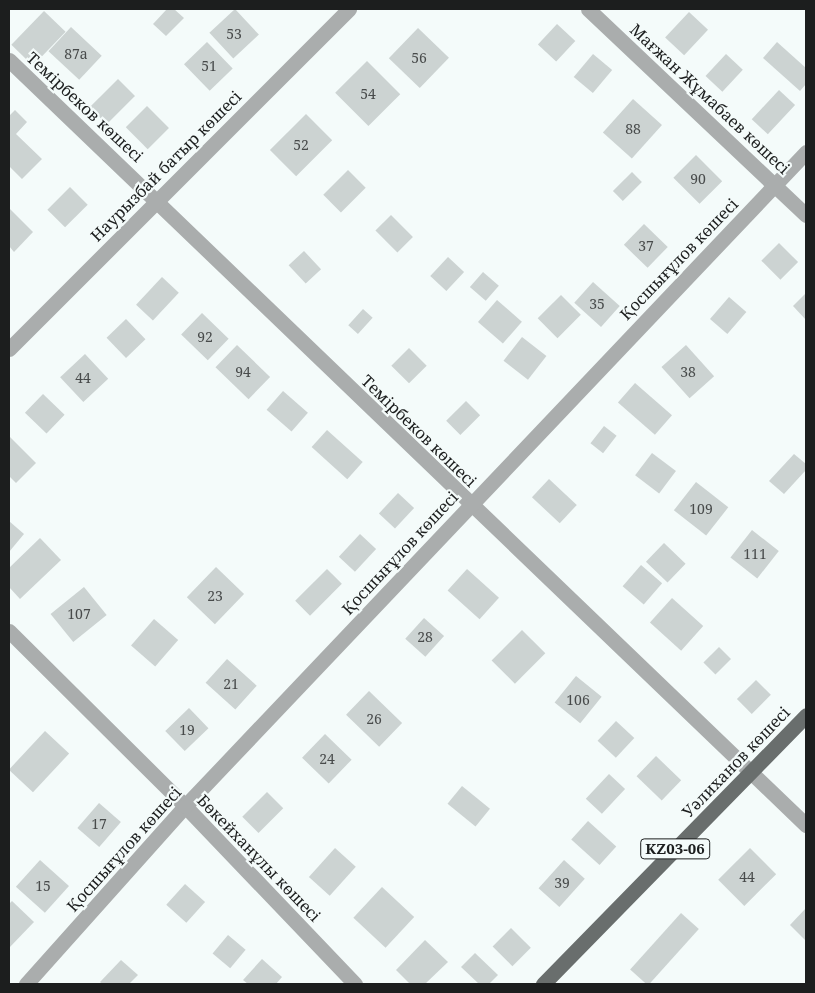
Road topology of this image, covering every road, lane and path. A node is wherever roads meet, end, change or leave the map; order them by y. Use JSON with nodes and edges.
{"nodes":[{"id":1,"x":349,"y":9,"type":"edge"},
{"id":2,"x":588,"y":9,"type":"edge"},
{"id":3,"x":9,"y":60,"type":"edge"},
{"id":4,"x":806,"y":152,"type":"edge"},
{"id":5,"x":775,"y":184,"type":"junction"},
{"id":6,"x":157,"y":200,"type":"junction"},
{"id":7,"x":806,"y":215,"type":"edge"},
{"id":8,"x":9,"y":349,"type":"edge"},
{"id":9,"x":469,"y":504,"type":"junction"},
{"id":10,"x":9,"y":631,"type":"edge"},
{"id":11,"x":806,"y":714,"type":"edge"},
{"id":12,"x":750,"y":774,"type":"junction"},
{"id":13,"x":186,"y":806,"type":"junction"},
{"id":14,"x":806,"y":825,"type":"edge"},
{"id":15,"x":26,"y":984,"type":"edge"},
{"id":16,"x":355,"y":984,"type":"edge"},
{"id":17,"x":543,"y":984,"type":"edge"}],
"edges":[{"from":1,"to":6,"type":"street","name":"Наурызбай батыр көшесі"},
{"from":2,"to":5,"type":"street","name":"Мағжан Жұмабаев көшесі"},
{"from":3,"to":6,"type":"street","name":"Темірбеков көшесі"},
{"from":4,"to":5,"type":"street","name":"Қосшығұлов көшесі"},
{"from":5,"to":7,"type":"street","name":"Мағжан Жұмабаев көшесі"},
{"from":5,"to":9,"type":"street","name":"Қосшығұлов көшесі"},
{"from":6,"to":8,"type":"street","name":"Наурызбай батыр көшесі"},
{"from":6,"to":9,"type":"street","name":"Темірбеков көшесі"},
{"from":9,"to":12,"type":"street","name":"Темірбеков көшесі"},
{"from":9,"to":13,"type":"street","name":"Қосшығұлов көшесі"},
{"from":10,"to":13,"type":"street","name":"Бөкейханұлы көшесі"},
{"from":11,"to":12,"type":"main road","name":"Уәлиханов көшесі","number":"KZ03-06"},
{"from":12,"to":14,"type":"street","name":"Темірбеков көшесі"},
{"from":12,"to":17,"type":"main road","name":"Уәлиханов көшесі","number":"KZ03-06"},
{"from":13,"to":15,"type":"street","name":"Қосшығұлов көшесі"},
{"from":13,"to":16,"type":"street","name":"Бөкейханұлы көшесі"}]}
